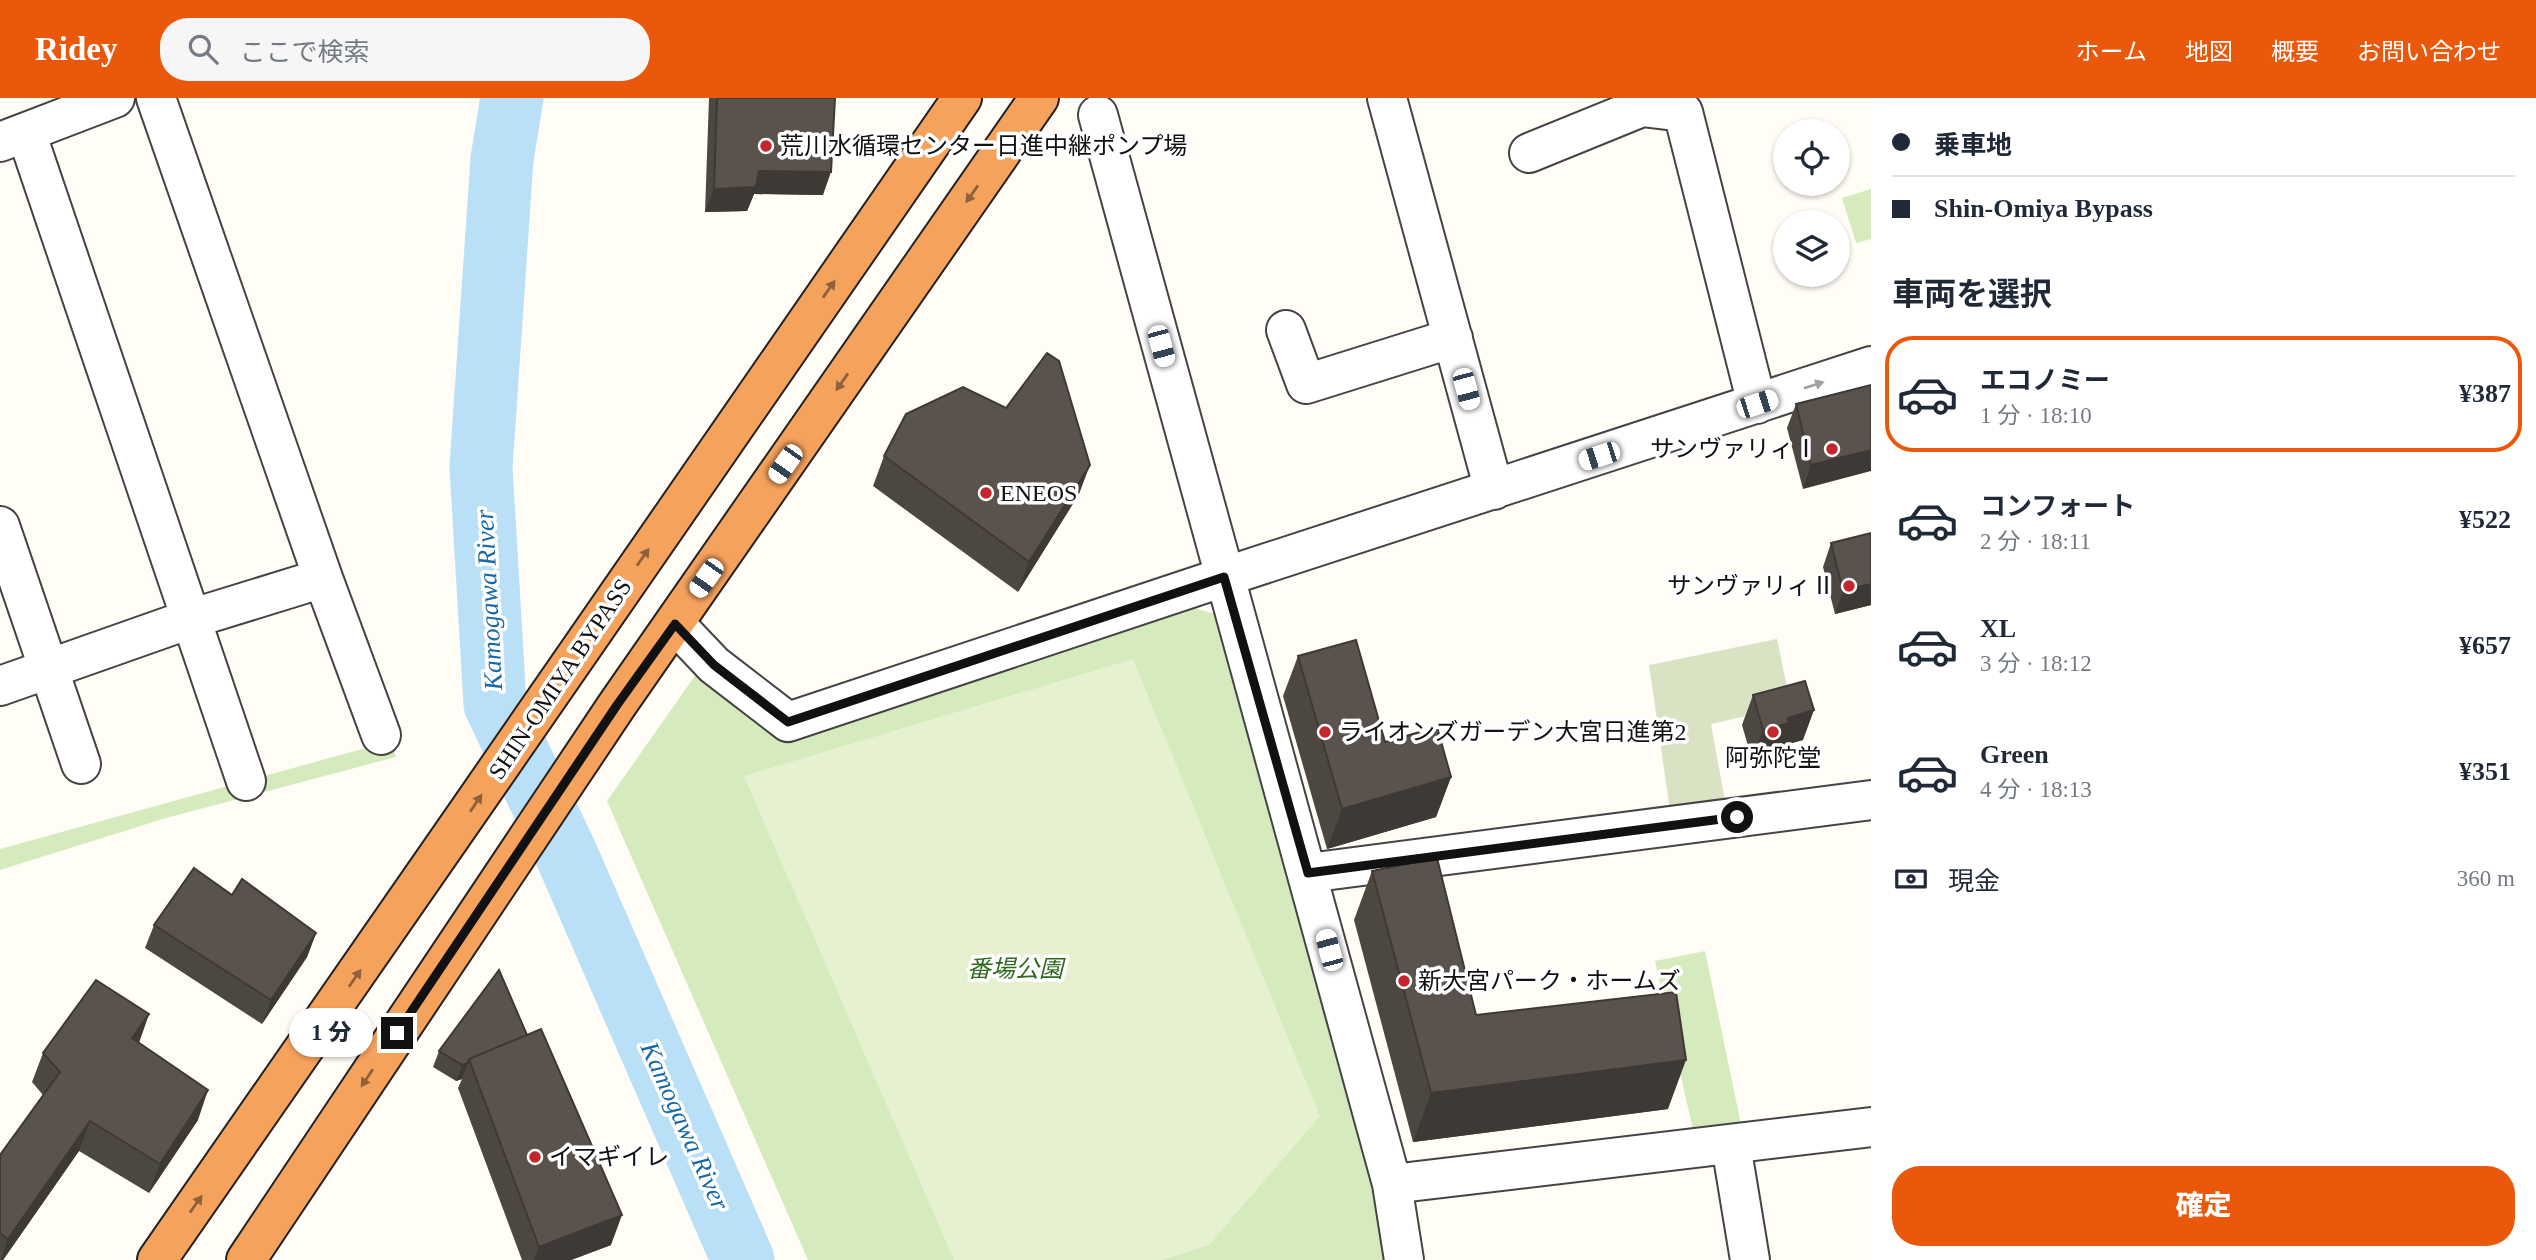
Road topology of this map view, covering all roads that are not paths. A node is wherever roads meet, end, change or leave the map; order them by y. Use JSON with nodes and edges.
{"nodes":[{"id":1,"x":115,"y":98,"type":"edge"},
{"id":2,"x":156,"y":98,"type":"edge"},
{"id":3,"x":962,"y":98,"type":"edge"},
{"id":4,"x":1038,"y":98,"type":"edge"},
{"id":5,"x":1389,"y":99,"type":"edge"},
{"id":6,"x":1640,"y":102,"type":"edge"},
{"id":7,"x":1098,"y":115,"type":"dead end"},
{"id":8,"x":28,"y":124,"type":"edge"},
{"id":9,"x":1529,"y":153,"type":"dead end"},
{"id":10,"x":1286,"y":330,"type":"dead end"},
{"id":11,"x":1453,"y":338,"type":"junction"},
{"id":12,"x":1871,"y":366,"type":"edge"},
{"id":13,"x":1757,"y":404,"type":"junction"},
{"id":14,"x":1494,"y":490,"type":"junction"},
{"id":15,"x":0,"y":526,"type":"edge"},
{"id":16,"x":1224,"y":577,"type":"junction"},
{"id":17,"x":323,"y":578,"type":"junction"},
{"id":18,"x":190,"y":619,"type":"junction"},
{"id":19,"x":675,"y":624,"type":"junction"},
{"id":20,"x":50,"y":670,"type":"junction"},
{"id":21,"x":0,"y":686,"type":"edge"},
{"id":22,"x":382,"y":735,"type":"dead end"},
{"id":23,"x":81,"y":765,"type":"dead end"},
{"id":24,"x":246,"y":781,"type":"dead end"},
{"id":25,"x":1871,"y":800,"type":"edge"},
{"id":26,"x":1308,"y":873,"type":"junction"},
{"id":27,"x":1871,"y":1127,"type":"edge"},
{"id":28,"x":1731,"y":1145,"type":"junction"},
{"id":29,"x":1392,"y":1184,"type":"junction"},
{"id":30,"x":157,"y":1260,"type":"edge"},
{"id":31,"x":246,"y":1260,"type":"edge"},
{"id":32,"x":1404,"y":1260,"type":"edge"},
{"id":33,"x":1750,"y":1260,"type":"edge"}],
"edges":[{"from":1,"to":8,"type":"street"},
{"from":2,"to":17,"type":"street"},
{"from":30,"to":3,"type":"highway","name":"SHIN-OMIYA BYPASS","one_way":true},
{"from":4,"to":19,"type":"highway","one_way":true},
{"from":5,"to":11,"type":"street"},
{"from":6,"to":9,"type":"street"},
{"from":6,"to":13,"type":"street"},
{"from":7,"to":16,"type":"street"},
{"from":8,"to":18,"type":"street"},
{"from":10,"to":11,"type":"street"},
{"from":11,"to":14,"type":"street"},
{"from":13,"to":12,"type":"street","one_way":true},
{"from":13,"to":14,"type":"street"},
{"from":14,"to":16,"type":"street"},
{"from":15,"to":20,"type":"street"},
{"from":16,"to":19,"type":"street"},
{"from":16,"to":26,"type":"street"},
{"from":17,"to":18,"type":"street"},
{"from":17,"to":22,"type":"street"},
{"from":18,"to":20,"type":"street"},
{"from":18,"to":24,"type":"street"},
{"from":19,"to":31,"type":"highway","one_way":true},
{"from":20,"to":21,"type":"street"},
{"from":20,"to":23,"type":"street"},
{"from":25,"to":26,"type":"street"},
{"from":26,"to":29,"type":"street"},
{"from":27,"to":28,"type":"street"},
{"from":28,"to":29,"type":"street"},
{"from":28,"to":33,"type":"street"},
{"from":29,"to":32,"type":"street"}]}
